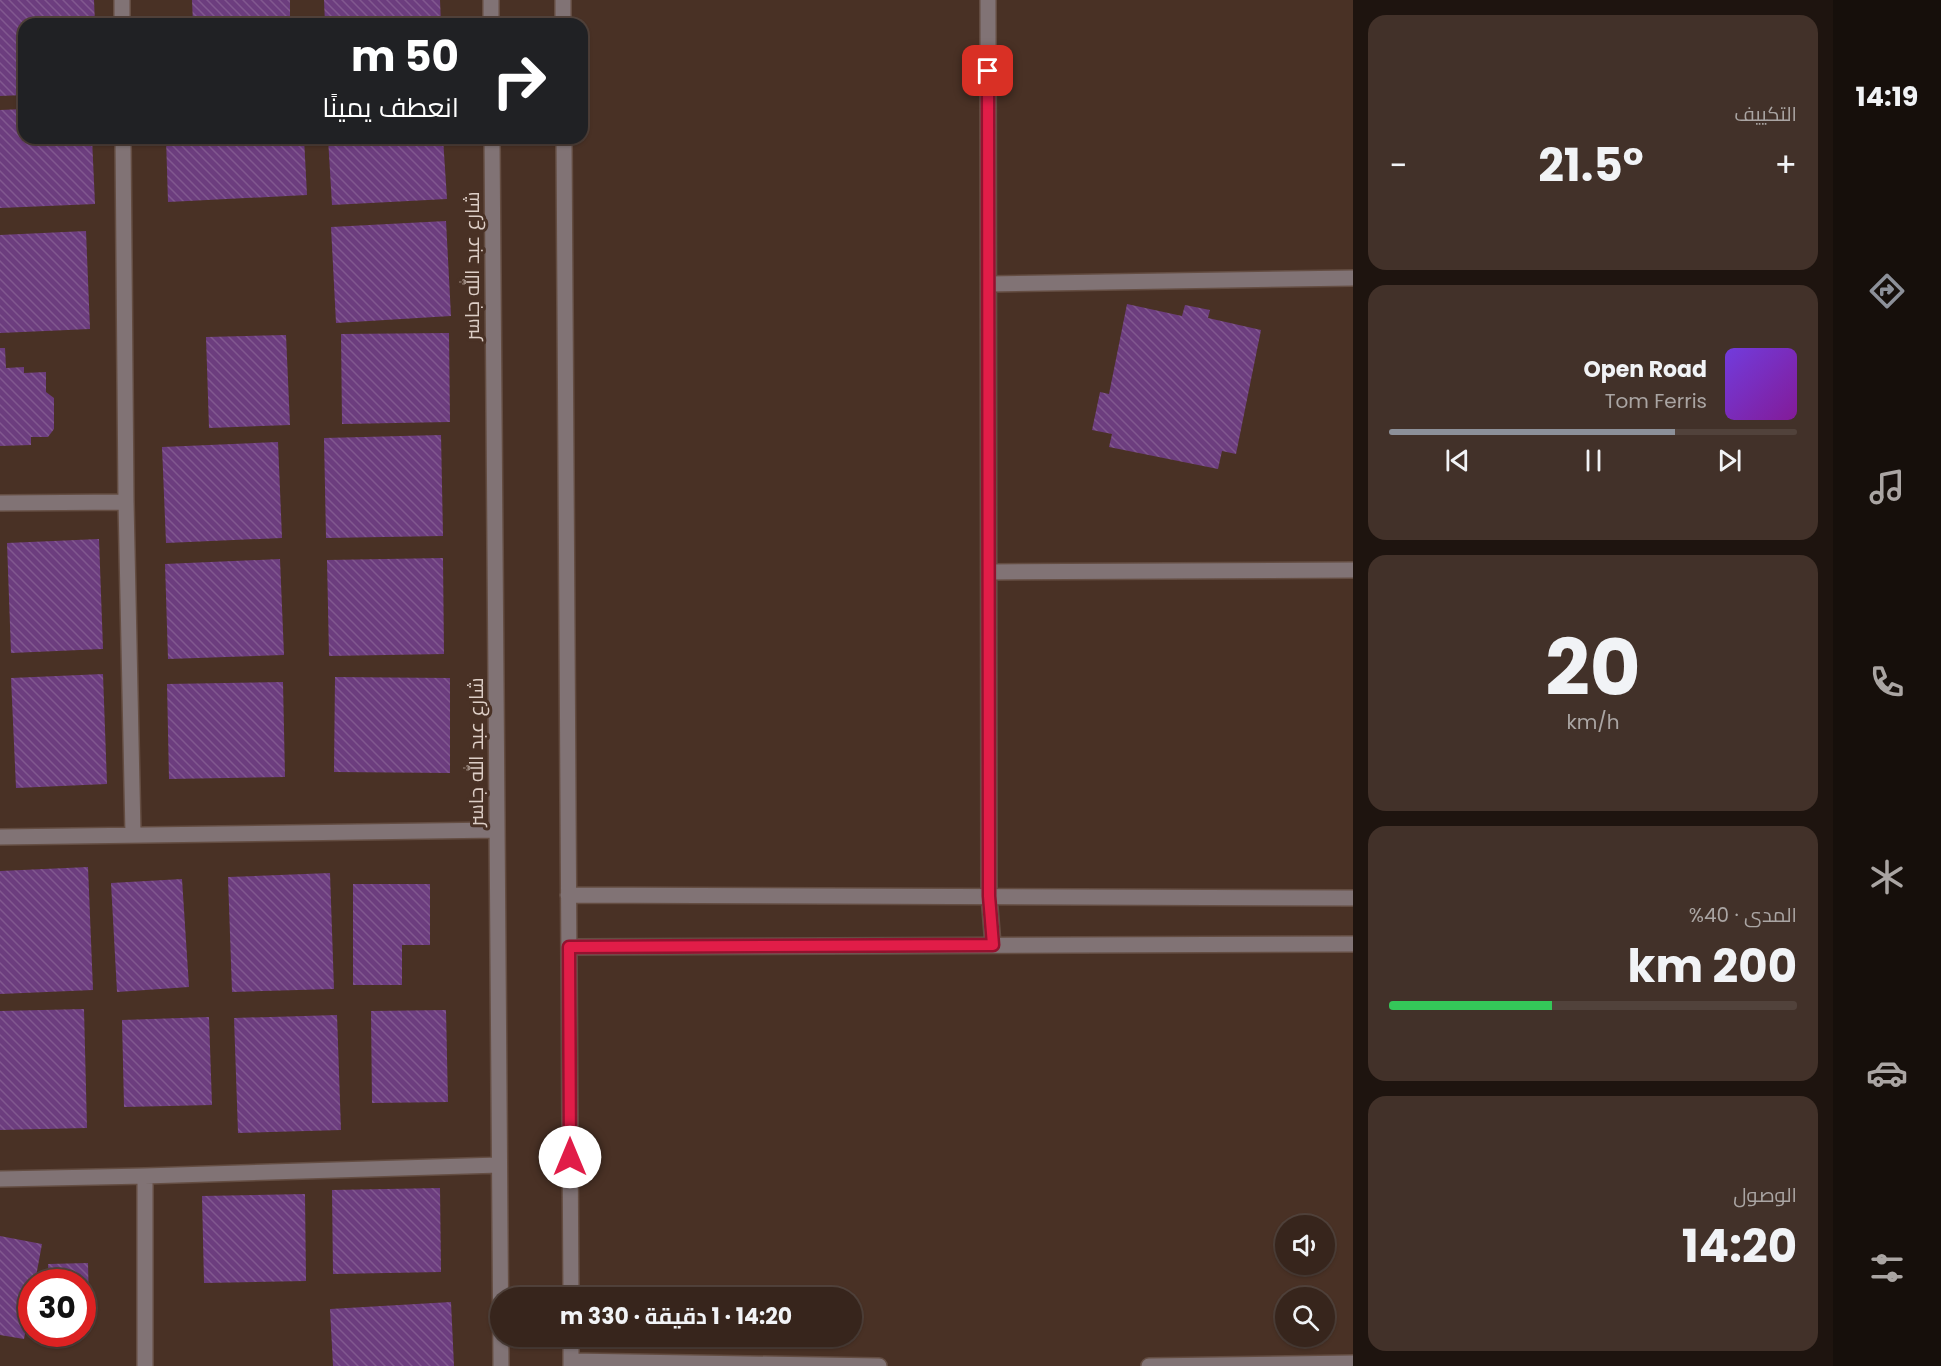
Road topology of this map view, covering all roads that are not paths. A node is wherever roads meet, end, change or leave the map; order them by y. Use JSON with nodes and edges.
{"nodes":[{"id":1,"x":122,"y":0,"type":"edge"},
{"id":2,"x":491,"y":0,"type":"edge"},
{"id":3,"x":563,"y":0,"type":"edge"},
{"id":4,"x":988,"y":0,"type":"edge"},
{"id":5,"x":123,"y":18,"type":"edge"},
{"id":6,"x":491,"y":18,"type":"edge"},
{"id":7,"x":563,"y":18,"type":"edge"},
{"id":8,"x":123,"y":144,"type":"edge"},
{"id":9,"x":492,"y":144,"type":"edge"},
{"id":10,"x":564,"y":144,"type":"edge"},
{"id":11,"x":1353,"y":278,"type":"edge"},
{"id":12,"x":989,"y":284,"type":"junction"},
{"id":13,"x":126,"y":502,"type":"junction"},
{"id":14,"x":0,"y":503,"type":"edge"},
{"id":15,"x":1353,"y":570,"type":"edge"},
{"id":16,"x":989,"y":572,"type":"junction"},
{"id":17,"x":497,"y":830,"type":"junction"},
{"id":18,"x":133,"y":834,"type":"junction"},
{"id":19,"x":0,"y":837,"type":"edge"},
{"id":20,"x":568,"y":895,"type":"junction"},
{"id":21,"x":989,"y":896,"type":"junction"},
{"id":22,"x":1353,"y":898,"type":"edge"},
{"id":23,"x":1353,"y":944,"type":"edge"},
{"id":24,"x":993,"y":945,"type":"junction"},
{"id":25,"x":569,"y":947,"type":"junction"},
{"id":26,"x":500,"y":1165,"type":"junction"},
{"id":27,"x":145,"y":1176,"type":"junction"},
{"id":28,"x":0,"y":1179,"type":"edge"},
{"id":29,"x":571,"y":1287,"type":"edge"},
{"id":30,"x":571,"y":1347,"type":"edge"},
{"id":31,"x":1353,"y":1363,"type":"edge"},
{"id":32,"x":571,"y":1364,"type":"edge"},
{"id":33,"x":145,"y":1366,"type":"edge"},
{"id":34,"x":501,"y":1366,"type":"edge"},
{"id":35,"x":879,"y":1366,"type":"edge"},
{"id":36,"x":1149,"y":1366,"type":"edge"}],
"edges":[{"from":1,"to":5,"type":"street"},
{"from":2,"to":6,"type":"street"},
{"from":3,"to":7,"type":"street"},
{"from":4,"to":12,"type":"street"},
{"from":8,"to":13,"type":"street"},
{"from":9,"to":17,"type":"street","name":"شارع عبد الله جاسر"},
{"from":10,"to":20,"type":"street"},
{"from":11,"to":12,"type":"street"},
{"from":12,"to":16,"type":"street"},
{"from":13,"to":14,"type":"street"},
{"from":13,"to":18,"type":"street"},
{"from":15,"to":16,"type":"street"},
{"from":16,"to":21,"type":"street"},
{"from":17,"to":18,"type":"street"},
{"from":17,"to":26,"type":"street","name":"شارع عبد الله جاسر"},
{"from":18,"to":19,"type":"street"},
{"from":20,"to":21,"type":"street"},
{"from":20,"to":25,"type":"street"},
{"from":21,"to":22,"type":"street"},
{"from":21,"to":24,"type":"street"},
{"from":23,"to":24,"type":"street"},
{"from":24,"to":25,"type":"street"},
{"from":25,"to":29,"type":"street"},
{"from":26,"to":27,"type":"street"},
{"from":26,"to":34,"type":"street","name":"شارع عبد الله جاسر"},
{"from":27,"to":28,"type":"street"},
{"from":27,"to":33,"type":"street"},
{"from":30,"to":32,"type":"street"},
{"from":31,"to":36,"type":"street"},
{"from":32,"to":35,"type":"street"}]}
